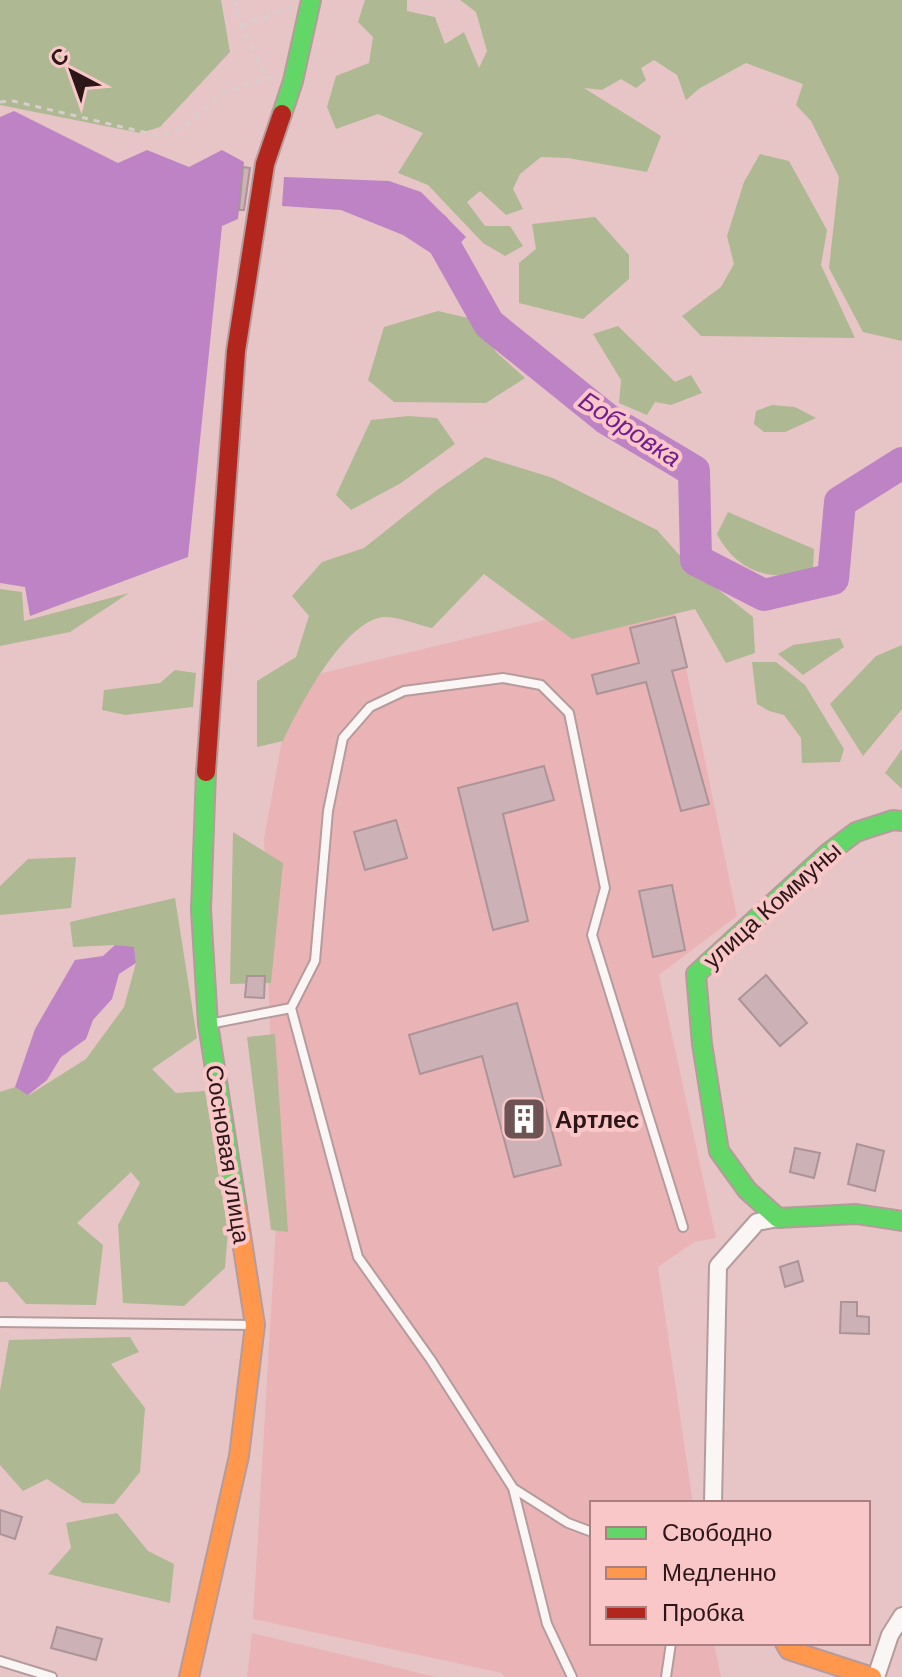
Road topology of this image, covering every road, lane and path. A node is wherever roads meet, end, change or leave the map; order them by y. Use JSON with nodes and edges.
{"nodes":[{"id":1,"x":234,"y":0,"type":"edge"},
{"id":2,"x":303,"y":3,"type":"edge"},
{"id":3,"x":241,"y":26,"type":"junction"},
{"id":4,"x":266,"y":78,"type":"junction"},
{"id":5,"x":293,"y":81,"type":"junction"},
{"id":6,"x":0,"y":102,"type":"edge"},
{"id":7,"x":902,"y":821,"type":"edge"},
{"id":8,"x":291,"y":1008,"type":"junction"},
{"id":9,"x":208,"y":1024,"type":"junction"},
{"id":10,"x":778,"y":1218,"type":"junction"},
{"id":11,"x":902,"y":1221,"type":"edge"},
{"id":12,"x":683,"y":1227,"type":"dead end"},
{"id":13,"x":0,"y":1322,"type":"edge"},
{"id":14,"x":255,"y":1325,"type":"junction"},
{"id":15,"x":513,"y":1488,"type":"junction"},
{"id":16,"x":713,"y":1501,"type":"edge"},
{"id":17,"x":590,"y":1531,"type":"edge"},
{"id":18,"x":902,"y":1616,"type":"edge"},
{"id":19,"x":671,"y":1645,"type":"edge"},
{"id":20,"x":786,"y":1645,"type":"edge"},
{"id":21,"x":0,"y":1661,"type":"edge"},
{"id":22,"x":52,"y":1677,"type":"edge"},
{"id":23,"x":189,"y":1677,"type":"edge"},
{"id":24,"x":572,"y":1677,"type":"edge"},
{"id":25,"x":666,"y":1677,"type":"edge"},
{"id":26,"x":874,"y":1677,"type":"edge"}],
"edges":[{"from":1,"to":3,"type":"path"},
{"from":2,"to":3,"type":"path"},
{"from":2,"to":5,"type":"street","name":"Сосновая улица"},
{"from":3,"to":4,"type":"path"},
{"from":4,"to":5,"type":"path"},
{"from":4,"to":6,"type":"path"},
{"from":5,"to":9,"type":"street","name":"Сосновая улица"},
{"from":7,"to":10,"type":"street","name":"улица Коммуны"},
{"from":8,"to":9,"type":"lane"},
{"from":8,"to":12,"type":"lane"},
{"from":8,"to":15,"type":"lane"},
{"from":9,"to":14,"type":"street","name":"Сосновая улица"},
{"from":10,"to":11,"type":"street"},
{"from":10,"to":16,"type":"street"},
{"from":13,"to":14,"type":"lane"},
{"from":14,"to":23,"type":"street","name":"Сосновая улица"},
{"from":15,"to":17,"type":"lane"},
{"from":15,"to":24,"type":"lane"},
{"from":18,"to":26,"type":"street"},
{"from":19,"to":25,"type":"lane"},
{"from":20,"to":26,"type":"street"},
{"from":21,"to":22,"type":"lane"}]}
